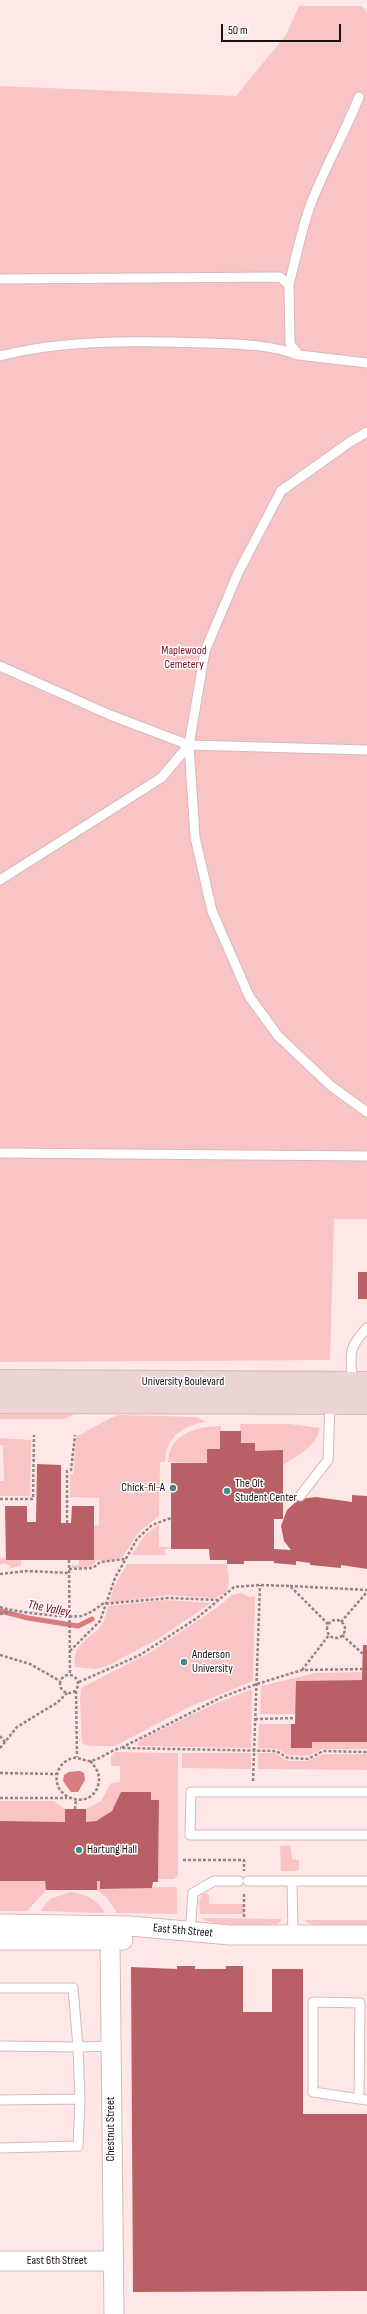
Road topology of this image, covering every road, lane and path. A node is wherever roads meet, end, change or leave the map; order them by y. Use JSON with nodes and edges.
{"nodes":[{"id":1,"x":359,"y":97,"type":"dead end"},
{"id":2,"x":0,"y":279,"type":"edge"},
{"id":3,"x":289,"y":285,"type":"junction"},
{"id":4,"x":299,"y":355,"type":"junction"},
{"id":5,"x":0,"y":356,"type":"edge"},
{"id":6,"x":367,"y":363,"type":"edge"},
{"id":7,"x":367,"y":432,"type":"edge"},
{"id":8,"x":0,"y":666,"type":"edge"},
{"id":9,"x":189,"y":745,"type":"junction"},
{"id":10,"x":367,"y":750,"type":"edge"},
{"id":11,"x":0,"y":880,"type":"edge"},
{"id":12,"x":367,"y":1112,"type":"edge"},
{"id":13,"x":0,"y":1152,"type":"edge"},
{"id":14,"x":367,"y":1156,"type":"edge"},
{"id":15,"x":367,"y":1328,"type":"edge"},
{"id":16,"x":0,"y":1381,"type":"edge"},
{"id":17,"x":360,"y":1393,"type":"edge"},
{"id":18,"x":0,"y":1402,"type":"edge"},
{"id":19,"x":330,"y":1403,"type":"junction"},
{"id":20,"x":34,"y":1435,"type":"dead end"},
{"id":21,"x":75,"y":1435,"type":"dead end"},
{"id":22,"x":300,"y":1496,"type":"dead end"},
{"id":23,"x":0,"y":1499,"type":"edge"},
{"id":24,"x":171,"y":1518,"type":"dead end"},
{"id":25,"x":67,"y":1523,"type":"dead end"},
{"id":26,"x":126,"y":1559,"type":"junction"},
{"id":27,"x":69,"y":1560,"type":"dead end"},
{"id":28,"x":69,"y":1571,"type":"junction"},
{"id":29,"x":0,"y":1574,"type":"edge"},
{"id":30,"x":260,"y":1585,"type":"junction"},
{"id":31,"x":290,"y":1586,"type":"junction"},
{"id":32,"x":367,"y":1591,"type":"edge"},
{"id":33,"x":220,"y":1600,"type":"junction"},
{"id":34,"x":105,"y":1604,"type":"junction"},
{"id":35,"x":0,"y":1607,"type":"edge"},
{"id":36,"x":12,"y":1612,"type":"junction"},
{"id":37,"x":0,"y":1614,"type":"edge"},
{"id":38,"x":69,"y":1617,"type":"junction"},
{"id":39,"x":341,"y":1622,"type":"junction"},
{"id":40,"x":328,"y":1624,"type":"junction"},
{"id":41,"x":329,"y":1635,"type":"junction"},
{"id":42,"x":342,"y":1635,"type":"junction"},
{"id":43,"x":70,"y":1651,"type":"junction"},
{"id":44,"x":363,"y":1654,"type":"dead end"},
{"id":45,"x":0,"y":1655,"type":"edge"},
{"id":46,"x":363,"y":1669,"type":"dead end"},
{"id":47,"x":302,"y":1670,"type":"junction"},
{"id":48,"x":70,"y":1674,"type":"junction"},
{"id":49,"x":60,"y":1681,"type":"junction"},
{"id":50,"x":79,"y":1682,"type":"junction"},
{"id":51,"x":257,"y":1684,"type":"junction"},
{"id":52,"x":76,"y":1691,"type":"junction"},
{"id":53,"x":67,"y":1693,"type":"junction"},
{"id":54,"x":296,"y":1718,"type":"dead end"},
{"id":55,"x":255,"y":1719,"type":"junction"},
{"id":56,"x":0,"y":1736,"type":"edge"},
{"id":57,"x":5,"y":1742,"type":"junction"},
{"id":58,"x":0,"y":1748,"type":"edge"},
{"id":59,"x":121,"y":1748,"type":"junction"},
{"id":60,"x":254,"y":1750,"type":"junction"},
{"id":61,"x":367,"y":1752,"type":"edge"},
{"id":62,"x":77,"y":1757,"type":"junction"},
{"id":63,"x":90,"y":1761,"type":"junction"},
{"id":64,"x":0,"y":1773,"type":"edge"},
{"id":65,"x":57,"y":1774,"type":"junction"},
{"id":66,"x":253,"y":1792,"type":"junction"},
{"id":67,"x":367,"y":1792,"type":"edge"},
{"id":68,"x":0,"y":1798,"type":"edge"},
{"id":69,"x":69,"y":1798,"type":"junction"},
{"id":70,"x":76,"y":1800,"type":"junction"},
{"id":71,"x":75,"y":1809,"type":"dead end"},
{"id":72,"x":367,"y":1835,"type":"edge"},
{"id":73,"x":183,"y":1860,"type":"dead end"},
{"id":74,"x":244,"y":1878,"type":"junction"},
{"id":75,"x":292,"y":1881,"type":"junction"},
{"id":76,"x":367,"y":1881,"type":"edge"},
{"id":77,"x":244,"y":1889,"type":"dead end"},
{"id":78,"x":244,"y":1917,"type":"dead end"},
{"id":79,"x":0,"y":1924,"type":"edge"},
{"id":80,"x":130,"y":1926,"type":"junction"},
{"id":81,"x":190,"y":1932,"type":"junction"},
{"id":82,"x":367,"y":1934,"type":"edge"},
{"id":83,"x":293,"y":1935,"type":"junction"},
{"id":84,"x":0,"y":1940,"type":"edge"},
{"id":85,"x":111,"y":1942,"type":"junction"},
{"id":86,"x":0,"y":1988,"type":"edge"},
{"id":87,"x":0,"y":2046,"type":"edge"},
{"id":88,"x":112,"y":2046,"type":"junction"},
{"id":89,"x":78,"y":2047,"type":"junction"},
{"id":90,"x":80,"y":2099,"type":"junction"},
{"id":91,"x":363,"y":2099,"type":"edge"},
{"id":92,"x":0,"y":2100,"type":"edge"},
{"id":93,"x":0,"y":2148,"type":"edge"},
{"id":94,"x":0,"y":2261,"type":"edge"},
{"id":95,"x":114,"y":2261,"type":"junction"},
{"id":96,"x":114,"y":2314,"type":"edge"}],
"edges":[{"from":1,"to":3,"type":"lane"},
{"from":2,"to":3,"type":"lane"},
{"from":3,"to":4,"type":"lane"},
{"from":4,"to":5,"type":"lane"},
{"from":4,"to":6,"type":"lane"},
{"from":7,"to":9,"type":"lane"},
{"from":8,"to":9,"type":"lane"},
{"from":9,"to":10,"type":"lane"},
{"from":9,"to":11,"type":"lane"},
{"from":9,"to":12,"type":"lane"},
{"from":13,"to":14,"type":"lane"},
{"from":15,"to":17,"type":"lane"},
{"from":16,"to":17,"type":"main road","name":"University Boulevard"},
{"from":17,"to":19,"type":"main road","name":"University Boulevard"},
{"from":18,"to":19,"type":"main road","name":"University Boulevard"},
{"from":19,"to":22,"type":"lane"},
{"from":20,"to":23,"type":"path"},
{"from":21,"to":25,"type":"path"},
{"from":24,"to":26,"type":"path"},
{"from":26,"to":28,"type":"path"},
{"from":26,"to":34,"type":"path"},
{"from":27,"to":28,"type":"path"},
{"from":28,"to":29,"type":"path"},
{"from":28,"to":38,"type":"path"},
{"from":30,"to":31,"type":"path"},
{"from":30,"to":33,"type":"path"},
{"from":30,"to":51,"type":"path"},
{"from":31,"to":32,"type":"path"},
{"from":31,"to":40,"type":"path"},
{"from":32,"to":39,"type":"path"},
{"from":33,"to":34,"type":"path"},
{"from":33,"to":50,"type":"path"},
{"from":34,"to":38,"type":"path"},
{"from":34,"to":43,"type":"path"},
{"from":35,"to":36,"type":"path"},
{"from":36,"to":37,"type":"path"},
{"from":36,"to":38,"type":"path"},
{"from":38,"to":43,"type":"path"},
{"from":39,"to":40,"type":"path"},
{"from":39,"to":42,"type":"path"},
{"from":40,"to":41,"type":"path"},
{"from":41,"to":42,"type":"path"},
{"from":41,"to":47,"type":"path"},
{"from":42,"to":44,"type":"path"},
{"from":43,"to":48,"type":"path"},
{"from":45,"to":49,"type":"path"},
{"from":46,"to":47,"type":"path"},
{"from":47,"to":51,"type":"path"},
{"from":48,"to":49,"type":"path"},
{"from":48,"to":50,"type":"path"},
{"from":49,"to":53,"type":"path"},
{"from":50,"to":52,"type":"path"},
{"from":51,"to":55,"type":"path"},
{"from":51,"to":59,"type":"path"},
{"from":52,"to":53,"type":"path"},
{"from":52,"to":62,"type":"path"},
{"from":53,"to":57,"type":"path"},
{"from":54,"to":55,"type":"path"},
{"from":55,"to":60,"type":"path"},
{"from":56,"to":57,"type":"path"},
{"from":57,"to":58,"type":"path"},
{"from":59,"to":60,"type":"path"},
{"from":59,"to":63,"type":"path"},
{"from":60,"to":61,"type":"path"},
{"from":60,"to":66,"type":"path"},
{"from":62,"to":63,"type":"path"},
{"from":62,"to":65,"type":"path"},
{"from":63,"to":70,"type":"path"},
{"from":64,"to":65,"type":"path"},
{"from":65,"to":69,"type":"path"},
{"from":66,"to":67,"type":"lane"},
{"from":66,"to":72,"type":"lane"},
{"from":68,"to":69,"type":"path"},
{"from":69,"to":70,"type":"path"},
{"from":70,"to":71,"type":"path"},
{"from":73,"to":74,"type":"path"},
{"from":74,"to":75,"type":"lane"},
{"from":74,"to":81,"type":"lane"},
{"from":75,"to":76,"type":"lane"},
{"from":75,"to":83,"type":"lane"},
{"from":77,"to":78,"type":"path"},
{"from":79,"to":80,"type":"street","name":"East 5th Street"},
{"from":80,"to":81,"type":"street","name":"East 5th Street"},
{"from":80,"to":85,"type":"lane"},
{"from":81,"to":83,"type":"street","name":"East 5th Street"},
{"from":81,"to":85,"type":"street"},
{"from":82,"to":83,"type":"street","name":"East 5th Street"},
{"from":84,"to":85,"type":"street"},
{"from":85,"to":88,"type":"street","name":"Chestnut Street"},
{"from":86,"to":89,"type":"lane"},
{"from":87,"to":89,"type":"lane"},
{"from":88,"to":89,"type":"lane"},
{"from":88,"to":95,"type":"street","name":"Chestnut Street"},
{"from":89,"to":90,"type":"lane"},
{"from":90,"to":92,"type":"lane"},
{"from":90,"to":93,"type":"lane"},
{"from":91,"to":91,"type":"lane"},
{"from":94,"to":95,"type":"street","name":"East 6th Street"},
{"from":95,"to":96,"type":"street","name":"Chestnut Street"}]}
